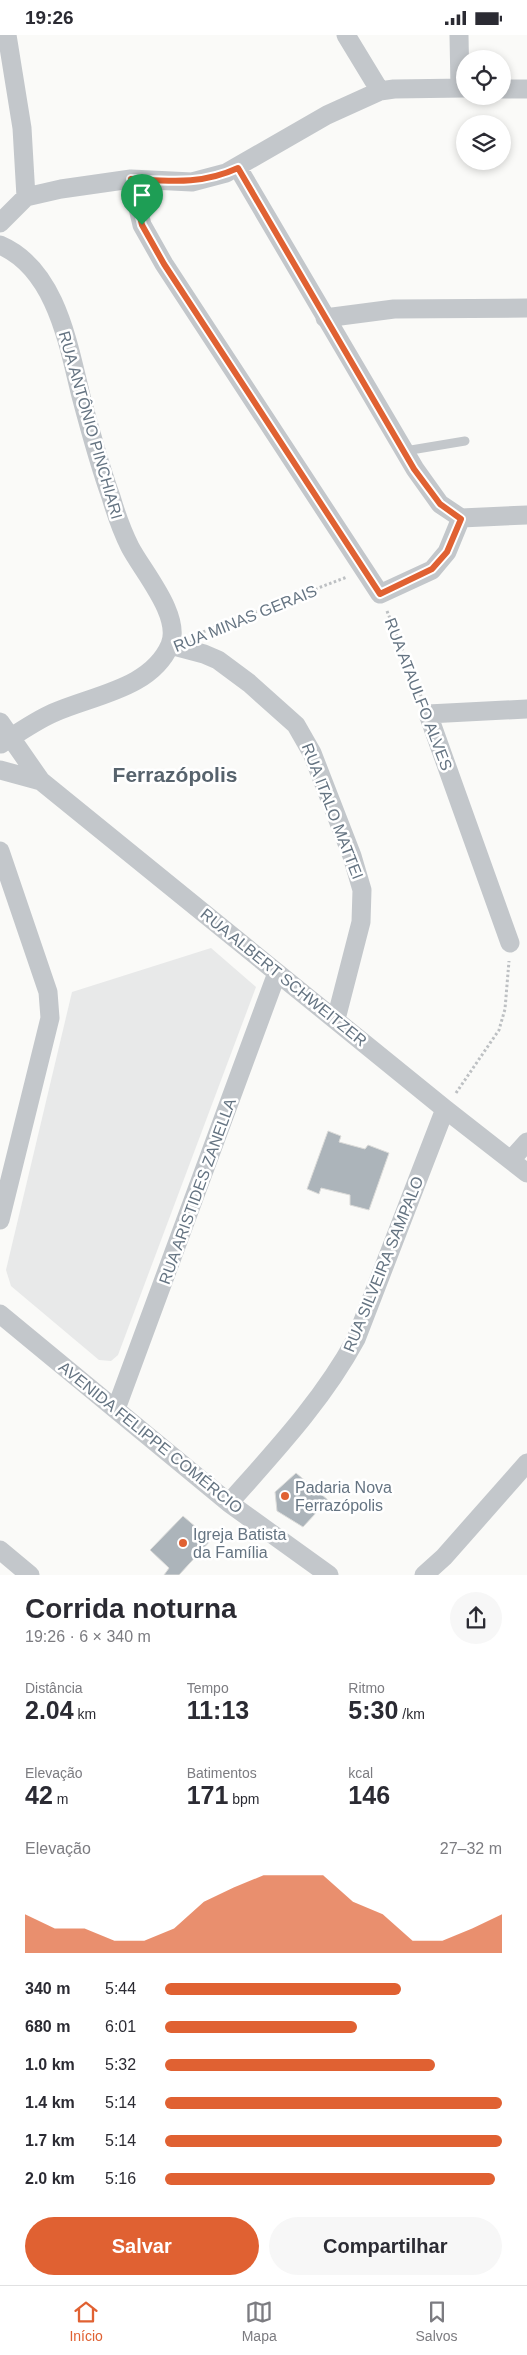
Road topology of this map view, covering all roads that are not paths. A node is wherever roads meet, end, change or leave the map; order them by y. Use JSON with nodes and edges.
{"nodes":[{"id":1,"x":7,"y":35,"type":"edge"},
{"id":2,"x":346,"y":35,"type":"edge"},
{"id":3,"x":459,"y":35,"type":"edge"},
{"id":4,"x":460,"y":50,"type":"edge"},
{"id":5,"x":456,"y":88,"type":"edge"},
{"id":6,"x":511,"y":89,"type":"edge"},
{"id":7,"x":527,"y":89,"type":"edge"},
{"id":8,"x":380,"y":91,"type":"junction"},
{"id":9,"x":238,"y":168,"type":"junction"},
{"id":10,"x":131,"y":179,"type":"junction"},
{"id":11,"x":26,"y":197,"type":"junction"},
{"id":12,"x":0,"y":223,"type":"edge"},
{"id":13,"x":0,"y":245,"type":"edge"},
{"id":14,"x":527,"y":308,"type":"edge"},
{"id":15,"x":325,"y":318,"type":"junction"},
{"id":16,"x":465,"y":441,"type":"dead end"},
{"id":17,"x":404,"y":451,"type":"junction"},
{"id":18,"x":527,"y":515,"type":"edge"},
{"id":19,"x":461,"y":519,"type":"junction"},
{"id":20,"x":170,"y":645,"type":"junction"},
{"id":21,"x":527,"y":709,"type":"edge"},
{"id":22,"x":0,"y":722,"type":"edge"},
{"id":23,"x":5,"y":741,"type":"edge"},
{"id":24,"x":2,"y":773,"type":"edge"},
{"id":25,"x":41,"y":781,"type":"junction"},
{"id":26,"x":0,"y":851,"type":"edge"},
{"id":27,"x":510,"y":943,"type":"dead end"},
{"id":28,"x":277,"y":973,"type":"junction"},
{"id":29,"x":336,"y":1019,"type":"junction"},
{"id":30,"x":445,"y":1109,"type":"junction"},
{"id":31,"x":527,"y":1143,"type":"edge"},
{"id":32,"x":511,"y":1160,"type":"junction"},
{"id":33,"x":527,"y":1173,"type":"edge"},
{"id":34,"x":3,"y":1203,"type":"edge"},
{"id":35,"x":0,"y":1219,"type":"edge"},
{"id":36,"x":0,"y":1314,"type":"edge"},
{"id":37,"x":116,"y":1409,"type":"junction"},
{"id":38,"x":527,"y":1463,"type":"edge"},
{"id":39,"x":229,"y":1503,"type":"junction"},
{"id":40,"x":0,"y":1550,"type":"edge"},
{"id":41,"x":30,"y":1575,"type":"edge"},
{"id":42,"x":329,"y":1575,"type":"edge"},
{"id":43,"x":424,"y":1575,"type":"edge"}],
"edges":[{"from":1,"to":11,"type":"street"},
{"from":2,"to":8,"type":"street"},
{"from":3,"to":4,"type":"street"},
{"from":5,"to":8,"type":"street"},
{"from":6,"to":7,"type":"street"},
{"from":8,"to":9,"type":"street"},
{"from":9,"to":10,"type":"street"},
{"from":9,"to":15,"type":"street"},
{"from":10,"to":11,"type":"street"},
{"from":10,"to":19,"type":"street"},
{"from":11,"to":12,"type":"street"},
{"from":13,"to":20,"type":"street","name":"RUA ANTÔNIO PINCHIARI"},
{"from":14,"to":15,"type":"street"},
{"from":15,"to":17,"type":"street"},
{"from":16,"to":17,"type":"lane"},
{"from":17,"to":19,"type":"street"},
{"from":18,"to":19,"type":"street"},
{"from":20,"to":23,"type":"street","name":"RUA MINAS GERAIS"},
{"from":20,"to":29,"type":"street","name":"RUA ITALO MATTEI"},
{"from":21,"to":27,"type":"street","name":"RUA ATAULFO ALVES"},
{"from":22,"to":23,"type":"street","name":"RUA ALBERT SCHWEITZER"},
{"from":23,"to":25,"type":"street","name":"RUA ALBERT SCHWEITZER"},
{"from":24,"to":25,"type":"street","name":"RUA ALBERT SCHWEITZER"},
{"from":25,"to":28,"type":"street","name":"RUA ALBERT SCHWEITZER"},
{"from":26,"to":34,"type":"street"},
{"from":28,"to":29,"type":"street","name":"RUA ALBERT SCHWEITZER"},
{"from":28,"to":37,"type":"street","name":"RUA ARISTIDES ZANELLA"},
{"from":29,"to":30,"type":"street","name":"RUA ALBERT SCHWEITZER"},
{"from":30,"to":32,"type":"street","name":"RUA ALBERT SCHWEITZER"},
{"from":30,"to":39,"type":"street","name":"RUA SILVEIRA SAMPALO"},
{"from":31,"to":32,"type":"street"},
{"from":32,"to":33,"type":"street","name":"RUA ALBERT SCHWEITZER"},
{"from":34,"to":35,"type":"street"},
{"from":36,"to":37,"type":"street","name":"AVENIDA FELIPPE COMÉRCIO"},
{"from":37,"to":39,"type":"street","name":"AVENIDA FELIPPE COMÉRCIO"},
{"from":38,"to":43,"type":"street"},
{"from":39,"to":42,"type":"street","name":"AVENIDA FELIPPE COMÉRCIO"},
{"from":40,"to":41,"type":"street"}]}
